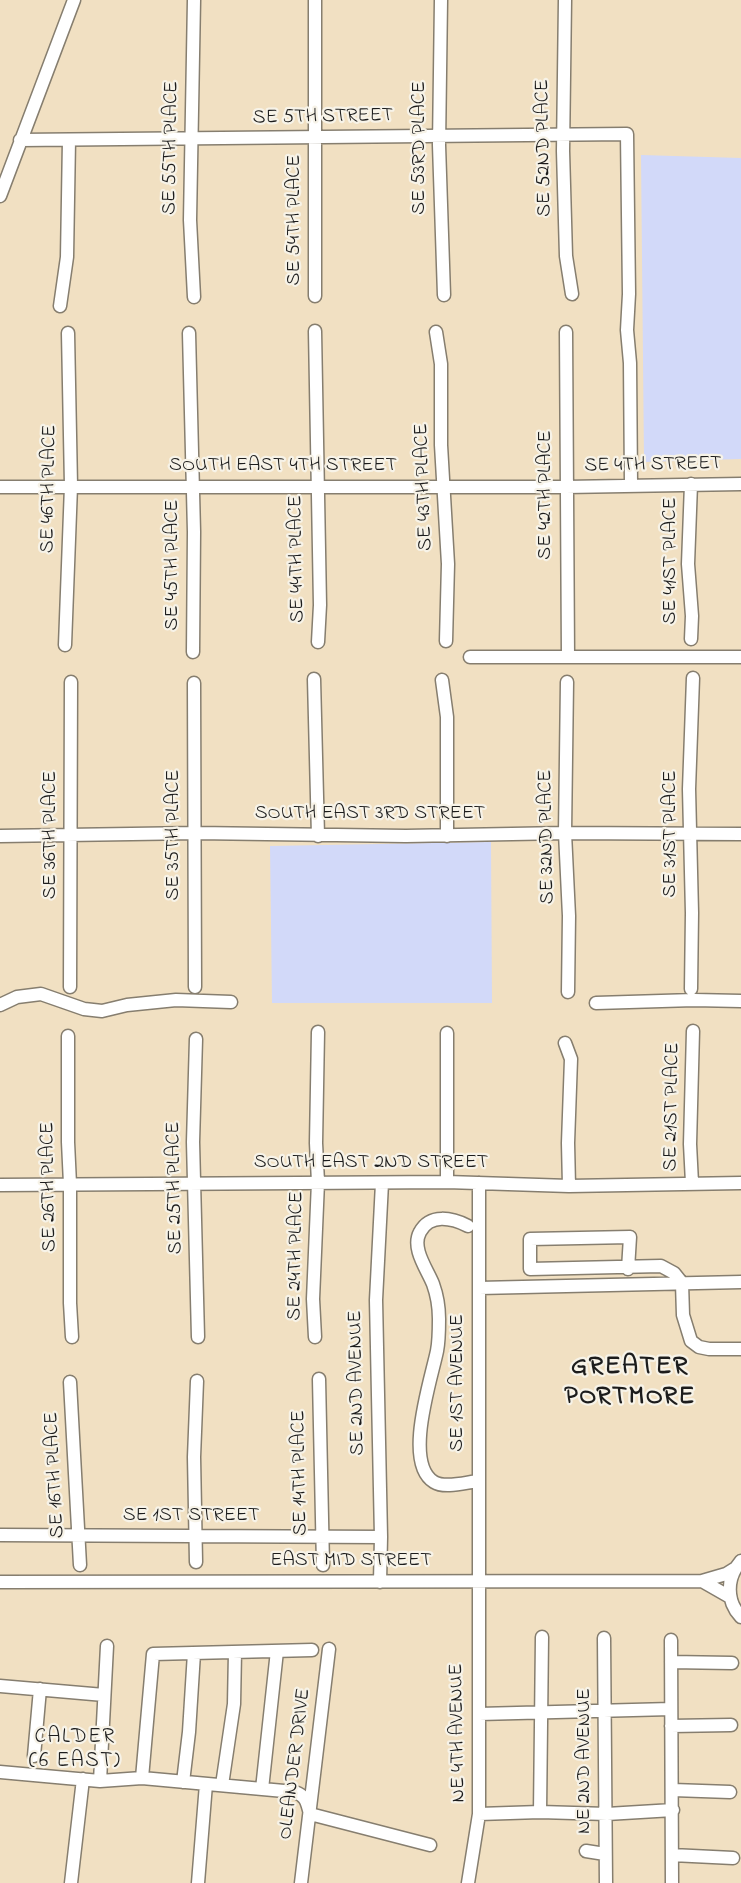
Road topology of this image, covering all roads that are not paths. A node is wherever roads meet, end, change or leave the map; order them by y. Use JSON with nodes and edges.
{"nodes":[{"id":1,"x":74,"y":0,"type":"edge"},
{"id":2,"x":194,"y":0,"type":"edge"},
{"id":3,"x":315,"y":0,"type":"edge"},
{"id":4,"x":441,"y":0,"type":"edge"},
{"id":5,"x":565,"y":0,"type":"edge"},
{"id":6,"x":564,"y":135,"type":"junction"},
{"id":7,"x":439,"y":136,"type":"junction"},
{"id":8,"x":315,"y":137,"type":"junction"},
{"id":9,"x":192,"y":138,"type":"junction"},
{"id":10,"x":20,"y":140,"type":"junction"},
{"id":11,"x":69,"y":140,"type":"junction"},
{"id":12,"x":0,"y":196,"type":"edge"},
{"id":13,"x":572,"y":294,"type":"dead end"},
{"id":14,"x":444,"y":295,"type":"dead end"},
{"id":15,"x":315,"y":296,"type":"dead end"},
{"id":16,"x":194,"y":297,"type":"dead end"},
{"id":17,"x":60,"y":306,"type":"dead end"},
{"id":18,"x":315,"y":331,"type":"dead end"},
{"id":19,"x":436,"y":332,"type":"dead end"},
{"id":20,"x":566,"y":332,"type":"dead end"},
{"id":21,"x":68,"y":333,"type":"dead end"},
{"id":22,"x":189,"y":333,"type":"dead end"},
{"id":23,"x":631,"y":484,"type":"junction"},
{"id":24,"x":691,"y":484,"type":"junction"},
{"id":25,"x":741,"y":484,"type":"edge"},
{"id":26,"x":72,"y":486,"type":"junction"},
{"id":27,"x":444,"y":486,"type":"junction"},
{"id":28,"x":0,"y":487,"type":"edge"},
{"id":29,"x":193,"y":487,"type":"junction"},
{"id":30,"x":317,"y":487,"type":"junction"},
{"id":31,"x":566,"y":487,"type":"junction"},
{"id":32,"x":691,"y":639,"type":"dead end"},
{"id":33,"x":446,"y":641,"type":"dead end"},
{"id":34,"x":318,"y":642,"type":"dead end"},
{"id":35,"x":65,"y":645,"type":"dead end"},
{"id":36,"x":193,"y":652,"type":"dead end"},
{"id":37,"x":470,"y":657,"type":"dead end"},
{"id":38,"x":568,"y":657,"type":"junction"},
{"id":39,"x":741,"y":657,"type":"edge"},
{"id":40,"x":693,"y":678,"type":"dead end"},
{"id":41,"x":314,"y":680,"type":"dead end"},
{"id":42,"x":442,"y":680,"type":"dead end"},
{"id":43,"x":71,"y":682,"type":"dead end"},
{"id":44,"x":567,"y":682,"type":"dead end"},
{"id":45,"x":194,"y":683,"type":"dead end"},
{"id":46,"x":565,"y":833,"type":"junction"},
{"id":47,"x":690,"y":833,"type":"junction"},
{"id":48,"x":194,"y":834,"type":"junction"},
{"id":49,"x":741,"y":834,"type":"edge"},
{"id":50,"x":0,"y":836,"type":"edge"},
{"id":51,"x":72,"y":836,"type":"junction"},
{"id":52,"x":318,"y":836,"type":"junction"},
{"id":53,"x":447,"y":836,"type":"junction"},
{"id":54,"x":70,"y":987,"type":"dead end"},
{"id":55,"x":195,"y":987,"type":"dead end"},
{"id":56,"x":691,"y":989,"type":"dead end"},
{"id":57,"x":568,"y":992,"type":"dead end"},
{"id":58,"x":741,"y":1001,"type":"edge"},
{"id":59,"x":231,"y":1002,"type":"dead end"},
{"id":60,"x":596,"y":1003,"type":"dead end"},
{"id":61,"x":0,"y":1005,"type":"edge"},
{"id":62,"x":693,"y":1031,"type":"dead end"},
{"id":63,"x":318,"y":1032,"type":"dead end"},
{"id":64,"x":447,"y":1033,"type":"dead end"},
{"id":65,"x":68,"y":1036,"type":"dead end"},
{"id":66,"x":196,"y":1039,"type":"dead end"},
{"id":67,"x":565,"y":1043,"type":"dead end"},
{"id":68,"x":318,"y":1182,"type":"junction"},
{"id":69,"x":447,"y":1182,"type":"junction"},
{"id":70,"x":382,"y":1183,"type":"junction"},
{"id":71,"x":479,"y":1183,"type":"junction"},
{"id":72,"x":692,"y":1183,"type":"junction"},
{"id":73,"x":741,"y":1183,"type":"edge"},
{"id":74,"x":70,"y":1184,"type":"junction"},
{"id":75,"x":196,"y":1184,"type":"junction"},
{"id":76,"x":0,"y":1185,"type":"edge"},
{"id":77,"x":569,"y":1186,"type":"junction"},
{"id":78,"x":468,"y":1226,"type":"dead end"},
{"id":79,"x":530,"y":1269,"type":"junction"},
{"id":80,"x":628,"y":1269,"type":"junction"},
{"id":81,"x":741,"y":1281,"type":"edge"},
{"id":82,"x":682,"y":1282,"type":"junction"},
{"id":83,"x":530,"y":1287,"type":"junction"},
{"id":84,"x":478,"y":1288,"type":"junction"},
{"id":85,"x":72,"y":1337,"type":"dead end"},
{"id":86,"x":198,"y":1337,"type":"dead end"},
{"id":87,"x":315,"y":1337,"type":"dead end"},
{"id":88,"x":741,"y":1349,"type":"edge"},
{"id":89,"x":319,"y":1379,"type":"dead end"},
{"id":90,"x":197,"y":1381,"type":"dead end"},
{"id":91,"x":70,"y":1382,"type":"dead end"},
{"id":92,"x":479,"y":1481,"type":"junction"},
{"id":93,"x":0,"y":1535,"type":"edge"},
{"id":94,"x":79,"y":1536,"type":"junction"},
{"id":95,"x":322,"y":1536,"type":"junction"},
{"id":96,"x":195,"y":1537,"type":"junction"},
{"id":97,"x":381,"y":1537,"type":"junction"},
{"id":98,"x":196,"y":1562,"type":"dead end"},
{"id":99,"x":80,"y":1565,"type":"dead end"},
{"id":100,"x":323,"y":1565,"type":"dead end"},
{"id":101,"x":738,"y":1565,"type":"edge"},
{"id":102,"x":702,"y":1581,"type":"junction"},
{"id":103,"x":0,"y":1582,"type":"edge"},
{"id":104,"x":380,"y":1582,"type":"junction"},
{"id":105,"x":479,"y":1582,"type":"junction"},
{"id":106,"x":730,"y":1597,"type":"junction"},
{"id":107,"x":741,"y":1617,"type":"edge"},
{"id":108,"x":542,"y":1636,"type":"dead end"},
{"id":109,"x":604,"y":1638,"type":"dead end"},
{"id":110,"x":671,"y":1641,"type":"dead end"},
{"id":111,"x":107,"y":1646,"type":"dead end"},
{"id":112,"x":329,"y":1648,"type":"dead end"},
{"id":113,"x":312,"y":1650,"type":"dead end"},
{"id":114,"x":277,"y":1651,"type":"junction"},
{"id":115,"x":235,"y":1652,"type":"junction"},
{"id":116,"x":194,"y":1653,"type":"junction"},
{"id":117,"x":671,"y":1662,"type":"junction"},
{"id":118,"x":732,"y":1663,"type":"dead end"},
{"id":119,"x":0,"y":1686,"type":"edge"},
{"id":120,"x":40,"y":1689,"type":"junction"},
{"id":121,"x":104,"y":1695,"type":"junction"},
{"id":122,"x":671,"y":1709,"type":"junction"},
{"id":123,"x":605,"y":1711,"type":"junction"},
{"id":124,"x":541,"y":1712,"type":"junction"},
{"id":125,"x":478,"y":1714,"type":"junction"},
{"id":126,"x":731,"y":1725,"type":"dead end"},
{"id":127,"x":671,"y":1726,"type":"junction"},
{"id":128,"x":34,"y":1756,"type":"dead end"},
{"id":129,"x":0,"y":1772,"type":"edge"},
{"id":130,"x":142,"y":1778,"type":"junction"},
{"id":131,"x":83,"y":1779,"type":"junction"},
{"id":132,"x":100,"y":1781,"type":"junction"},
{"id":133,"x":183,"y":1782,"type":"junction"},
{"id":134,"x":206,"y":1784,"type":"junction"},
{"id":135,"x":222,"y":1785,"type":"junction"},
{"id":136,"x":262,"y":1789,"type":"junction"},
{"id":137,"x":673,"y":1790,"type":"junction"},
{"id":138,"x":730,"y":1792,"type":"dead end"},
{"id":139,"x":673,"y":1810,"type":"junction"},
{"id":140,"x":540,"y":1812,"type":"junction"},
{"id":141,"x":310,"y":1814,"type":"junction"},
{"id":142,"x":479,"y":1814,"type":"junction"},
{"id":143,"x":607,"y":1814,"type":"junction"},
{"id":144,"x":430,"y":1845,"type":"dead end"},
{"id":145,"x":586,"y":1851,"type":"dead end"},
{"id":146,"x":605,"y":1854,"type":"junction"},
{"id":147,"x":672,"y":1855,"type":"junction"},
{"id":148,"x":733,"y":1858,"type":"dead end"},
{"id":149,"x":71,"y":1883,"type":"edge"},
{"id":150,"x":198,"y":1883,"type":"edge"},
{"id":151,"x":301,"y":1883,"type":"edge"},
{"id":152,"x":468,"y":1883,"type":"edge"},
{"id":153,"x":606,"y":1883,"type":"edge"},
{"id":154,"x":672,"y":1883,"type":"edge"}],
"edges":[{"from":1,"to":10,"type":"street"},
{"from":2,"to":9,"type":"street","name":"SE 55TH PLACE"},
{"from":3,"to":8,"type":"street","name":"SE 54TH PLACE"},
{"from":4,"to":7,"type":"street","name":"SE 53RD PLACE"},
{"from":5,"to":6,"type":"street","name":"SE 52ND PLACE"},
{"from":6,"to":7,"type":"street","name":"SE 5TH STREET"},
{"from":6,"to":13,"type":"street","name":"SE 52ND PLACE"},
{"from":6,"to":23,"type":"street","name":"SE 5TH STREET"},
{"from":7,"to":8,"type":"street","name":"SE 5TH STREET"},
{"from":7,"to":14,"type":"street","name":"SE 53RD PLACE"},
{"from":8,"to":9,"type":"street","name":"SE 5TH STREET"},
{"from":8,"to":15,"type":"street","name":"SE 54TH PLACE"},
{"from":9,"to":11,"type":"street","name":"SE 5TH STREET"},
{"from":9,"to":16,"type":"street","name":"SE 55TH PLACE"},
{"from":10,"to":11,"type":"street","name":"SE 5TH STREET"},
{"from":10,"to":12,"type":"street"},
{"from":11,"to":17,"type":"street"},
{"from":18,"to":30,"type":"street","name":"SE 44TH PLACE"},
{"from":19,"to":27,"type":"street","name":"SE 43TH PLACE"},
{"from":20,"to":31,"type":"street","name":"SE 42TH PLACE"},
{"from":21,"to":26,"type":"street","name":"SE 46TH PLACE"},
{"from":22,"to":29,"type":"street","name":"SE 45TH PLACE"},
{"from":23,"to":24,"type":"street","name":"SE 4TH STREET"},
{"from":23,"to":31,"type":"street","name":"SE 4TH STREET"},
{"from":24,"to":25,"type":"street","name":"SE 4TH STREET"},
{"from":24,"to":32,"type":"street","name":"SE 41ST PLACE"},
{"from":26,"to":28,"type":"street","name":"SOUTH EAST 4TH STREET"},
{"from":26,"to":29,"type":"street","name":"SOUTH EAST 4TH STREET"},
{"from":26,"to":35,"type":"street","name":"SE 46TH PLACE"},
{"from":27,"to":30,"type":"street","name":"SOUTH EAST 4TH STREET"},
{"from":27,"to":31,"type":"street","name":"SOUTH EAST 4TH STREET"},
{"from":27,"to":33,"type":"street","name":"SE 43TH PLACE"},
{"from":29,"to":30,"type":"street","name":"SOUTH EAST 4TH STREET"},
{"from":29,"to":36,"type":"street","name":"SE 45TH PLACE"},
{"from":30,"to":34,"type":"street","name":"SE 44TH PLACE"},
{"from":31,"to":38,"type":"street","name":"SE 42TH PLACE"},
{"from":37,"to":38,"type":"street"},
{"from":38,"to":39,"type":"street"},
{"from":40,"to":47,"type":"street","name":"SE 31ST PLACE"},
{"from":41,"to":52,"type":"street"},
{"from":42,"to":53,"type":"street"},
{"from":43,"to":51,"type":"street","name":"SE 36TH PLACE"},
{"from":44,"to":46,"type":"street","name":"SE 32ND PLACE"},
{"from":45,"to":48,"type":"street","name":"SE 35TH PLACE"},
{"from":46,"to":47,"type":"street","name":"SOUTH EAST 3RD STREET"},
{"from":46,"to":53,"type":"street","name":"SOUTH EAST 3RD STREET"},
{"from":46,"to":57,"type":"street","name":"SE 32ND PLACE"},
{"from":47,"to":49,"type":"street","name":"SOUTH EAST 3RD STREET"},
{"from":47,"to":56,"type":"street","name":"SE 31ST PLACE"},
{"from":48,"to":51,"type":"street","name":"SOUTH EAST 3RD STREET"},
{"from":48,"to":52,"type":"street","name":"SOUTH EAST 3RD STREET"},
{"from":48,"to":55,"type":"street","name":"SE 35TH PLACE"},
{"from":50,"to":51,"type":"street","name":"SOUTH EAST 3RD STREET"},
{"from":51,"to":54,"type":"street","name":"SE 36TH PLACE"},
{"from":52,"to":53,"type":"street","name":"SOUTH EAST 3RD STREET"},
{"from":58,"to":60,"type":"street"},
{"from":59,"to":61,"type":"street"},
{"from":62,"to":72,"type":"street","name":"SE 21ST PLACE"},
{"from":63,"to":68,"type":"street","name":"SE 24TH PLACE"},
{"from":64,"to":69,"type":"street"},
{"from":65,"to":74,"type":"street","name":"SE 26TH PLACE"},
{"from":66,"to":75,"type":"street","name":"SE 25TH PLACE"},
{"from":67,"to":77,"type":"street"},
{"from":68,"to":70,"type":"street","name":"SOUTH EAST 2ND STREET"},
{"from":68,"to":75,"type":"street","name":"SOUTH EAST 2ND STREET"},
{"from":68,"to":87,"type":"street","name":"SE 24TH PLACE"},
{"from":69,"to":70,"type":"street","name":"SOUTH EAST 2ND STREET"},
{"from":69,"to":71,"type":"street","name":"SOUTH EAST 2ND STREET"},
{"from":70,"to":97,"type":"street","name":"SE 2ND AVENUE"},
{"from":71,"to":77,"type":"street","name":"SOUTH EAST 2ND STREET"},
{"from":71,"to":84,"type":"street","name":"SE 1ST AVENUE"},
{"from":72,"to":73,"type":"street","name":"SOUTH EAST 2ND STREET"},
{"from":72,"to":77,"type":"street","name":"SOUTH EAST 2ND STREET"},
{"from":74,"to":75,"type":"street","name":"SOUTH EAST 2ND STREET"},
{"from":74,"to":76,"type":"street","name":"SOUTH EAST 2ND STREET"},
{"from":74,"to":85,"type":"street","name":"SE 26TH PLACE"},
{"from":75,"to":86,"type":"street","name":"SE 25TH PLACE"},
{"from":78,"to":92,"type":"street"},
{"from":79,"to":80,"type":"street"},
{"from":79,"to":80,"type":"street"},
{"from":79,"to":83,"type":"street"},
{"from":80,"to":82,"type":"street"},
{"from":81,"to":82,"type":"street"},
{"from":82,"to":83,"type":"street"},
{"from":82,"to":88,"type":"street"},
{"from":83,"to":84,"type":"street"},
{"from":84,"to":92,"type":"street","name":"SE 1ST AVENUE"},
{"from":89,"to":95,"type":"street","name":"SE 14TH PLACE"},
{"from":90,"to":96,"type":"street"},
{"from":91,"to":94,"type":"street","name":"SE 16TH PLACE"},
{"from":92,"to":105,"type":"street","name":"SE 1ST AVENUE"},
{"from":93,"to":94,"type":"street","name":"SE 1ST STREET"},
{"from":94,"to":96,"type":"street","name":"SE 1ST STREET"},
{"from":94,"to":99,"type":"street","name":"SE 16TH PLACE"},
{"from":95,"to":96,"type":"street","name":"SE 1ST STREET"},
{"from":95,"to":97,"type":"street","name":"SE 1ST STREET"},
{"from":95,"to":100,"type":"street","name":"SE 14TH PLACE"},
{"from":96,"to":98,"type":"street"},
{"from":97,"to":104,"type":"street","name":"SE 2ND AVENUE"},
{"from":101,"to":102,"type":"street","name":"EAST MID STREET"},
{"from":101,"to":106,"type":"street"},
{"from":102,"to":105,"type":"street","name":"EAST MID STREET"},
{"from":102,"to":106,"type":"street"},
{"from":103,"to":104,"type":"street","name":"EAST MID STREET"},
{"from":104,"to":105,"type":"street","name":"EAST MID STREET"},
{"from":105,"to":125,"type":"street","name":"NE 4TH AVENUE"},
{"from":106,"to":107,"type":"street"},
{"from":108,"to":124,"type":"street"},
{"from":109,"to":123,"type":"street","name":"NE 2ND AVENUE"},
{"from":110,"to":117,"type":"street"},
{"from":111,"to":121,"type":"street"},
{"from":112,"to":141,"type":"street","name":"OLEANDER DRIVE"},
{"from":113,"to":114,"type":"street"},
{"from":114,"to":115,"type":"street"},
{"from":114,"to":136,"type":"street"},
{"from":115,"to":116,"type":"street"},
{"from":115,"to":135,"type":"street"},
{"from":116,"to":130,"type":"street"},
{"from":116,"to":133,"type":"street"},
{"from":117,"to":118,"type":"street"},
{"from":117,"to":122,"type":"street"},
{"from":119,"to":120,"type":"street"},
{"from":120,"to":121,"type":"street"},
{"from":120,"to":128,"type":"street"},
{"from":121,"to":132,"type":"street"},
{"from":122,"to":123,"type":"street"},
{"from":122,"to":127,"type":"street"},
{"from":123,"to":124,"type":"street"},
{"from":123,"to":143,"type":"street","name":"NE 2ND AVENUE"},
{"from":124,"to":125,"type":"street"},
{"from":124,"to":140,"type":"street"},
{"from":125,"to":142,"type":"street","name":"NE 4TH AVENUE"},
{"from":126,"to":127,"type":"street"},
{"from":127,"to":137,"type":"street"},
{"from":129,"to":131,"type":"street"},
{"from":130,"to":132,"type":"street"},
{"from":130,"to":133,"type":"street"},
{"from":131,"to":132,"type":"street"},
{"from":131,"to":149,"type":"street"},
{"from":133,"to":134,"type":"street"},
{"from":134,"to":135,"type":"street"},
{"from":134,"to":150,"type":"street"},
{"from":135,"to":136,"type":"street"},
{"from":136,"to":141,"type":"street"},
{"from":137,"to":138,"type":"street"},
{"from":137,"to":139,"type":"street"},
{"from":139,"to":143,"type":"street"},
{"from":139,"to":147,"type":"street"},
{"from":140,"to":142,"type":"street"},
{"from":140,"to":143,"type":"street"},
{"from":141,"to":144,"type":"street"},
{"from":141,"to":151,"type":"street","name":"OLEANDER DRIVE"},
{"from":142,"to":152,"type":"street","name":"NE 4TH AVENUE"},
{"from":143,"to":146,"type":"street","name":"NE 2ND AVENUE"},
{"from":145,"to":146,"type":"street"},
{"from":146,"to":153,"type":"street","name":"NE 2ND AVENUE"},
{"from":147,"to":148,"type":"street"},
{"from":147,"to":154,"type":"street"}]}
